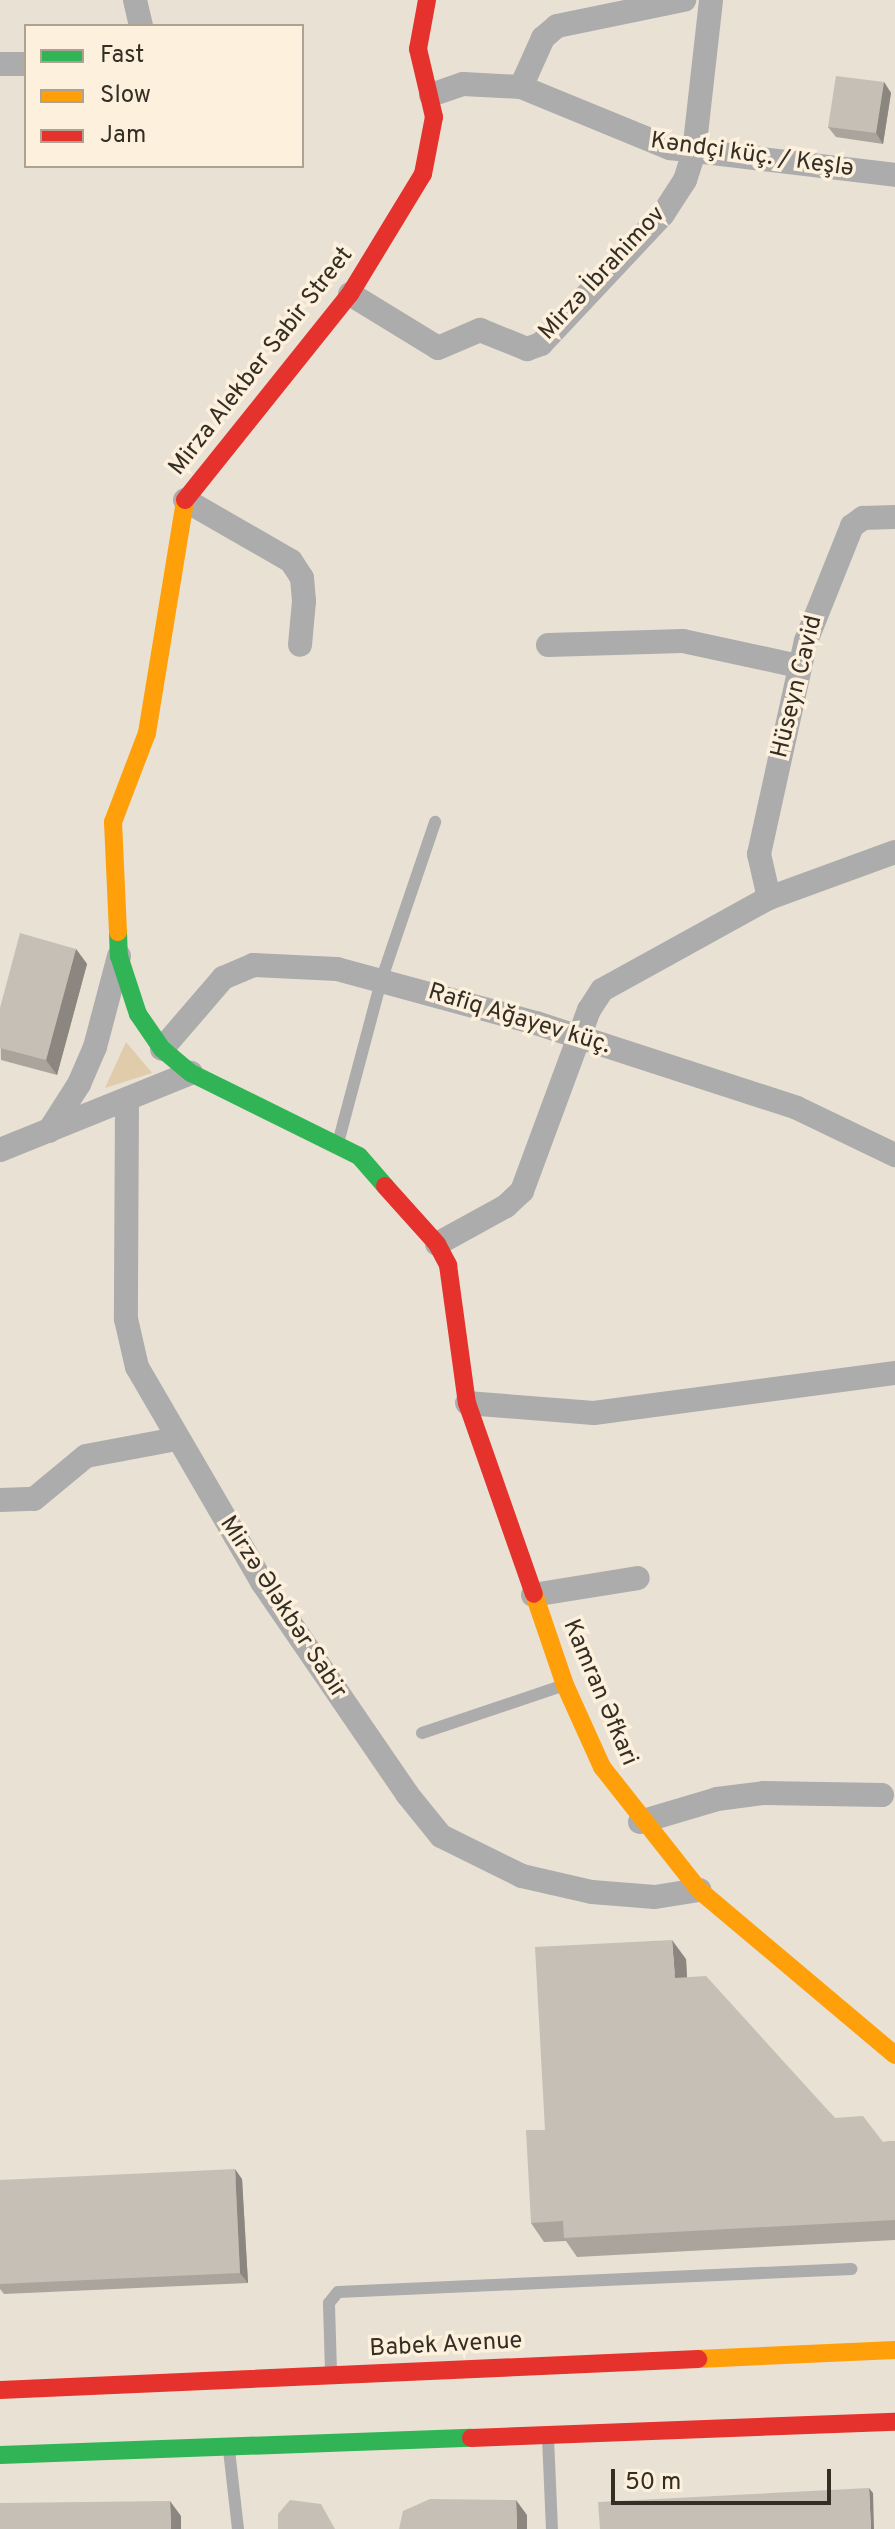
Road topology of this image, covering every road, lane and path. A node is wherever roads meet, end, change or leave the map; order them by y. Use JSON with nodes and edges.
{"nodes":[{"id":1,"x":135,"y":0,"type":"edge"},
{"id":2,"x":427,"y":0,"type":"edge"},
{"id":3,"x":684,"y":0,"type":"edge"},
{"id":4,"x":711,"y":0,"type":"edge"},
{"id":5,"x":141,"y":24,"type":"edge"},
{"id":6,"x":0,"y":64,"type":"edge"},
{"id":7,"x":24,"y":64,"type":"edge"},
{"id":8,"x":521,"y":87,"type":"junction"},
{"id":9,"x":431,"y":95,"type":"junction"},
{"id":10,"x":694,"y":152,"type":"junction"},
{"id":11,"x":895,"y":175,"type":"edge"},
{"id":12,"x":350,"y":294,"type":"junction"},
{"id":13,"x":185,"y":500,"type":"junction"},
{"id":14,"x":895,"y":517,"type":"edge"},
{"id":15,"x":300,"y":645,"type":"dead end"},
{"id":16,"x":548,"y":645,"type":"dead end"},
{"id":17,"x":799,"y":666,"type":"junction"},
{"id":18,"x":435,"y":822,"type":"dead end"},
{"id":19,"x":895,"y":852,"type":"edge"},
{"id":20,"x":769,"y":898,"type":"junction"},
{"id":21,"x":119,"y":956,"type":"junction"},
{"id":22,"x":382,"y":978,"type":"junction"},
{"id":23,"x":579,"y":1037,"type":"junction"},
{"id":24,"x":162,"y":1049,"type":"junction"},
{"id":25,"x":191,"y":1073,"type":"junction"},
{"id":26,"x":127,"y":1101,"type":"junction"},
{"id":27,"x":49,"y":1131,"type":"junction"},
{"id":28,"x":338,"y":1143,"type":"junction"},
{"id":29,"x":0,"y":1150,"type":"edge"},
{"id":30,"x":895,"y":1155,"type":"edge"},
{"id":31,"x":437,"y":1244,"type":"junction"},
{"id":32,"x":895,"y":1373,"type":"edge"},
{"id":33,"x":467,"y":1403,"type":"junction"},
{"id":34,"x":176,"y":1439,"type":"junction"},
{"id":35,"x":0,"y":1500,"type":"edge"},
{"id":36,"x":638,"y":1578,"type":"dead end"},
{"id":37,"x":533,"y":1595,"type":"junction"},
{"id":38,"x":565,"y":1685,"type":"junction"},
{"id":39,"x":422,"y":1733,"type":"dead end"},
{"id":40,"x":882,"y":1795,"type":"dead end"},
{"id":41,"x":640,"y":1822,"type":"junction"},
{"id":42,"x":699,"y":1890,"type":"junction"},
{"id":43,"x":895,"y":2055,"type":"edge"},
{"id":44,"x":851,"y":2269,"type":"dead end"},
{"id":45,"x":895,"y":2350,"type":"edge"},
{"id":46,"x":331,"y":2375,"type":"junction"},
{"id":47,"x":1,"y":2384,"type":"edge"},
{"id":48,"x":895,"y":2422,"type":"edge"},
{"id":49,"x":548,"y":2438,"type":"junction"},
{"id":50,"x":229,"y":2450,"type":"junction"},
{"id":51,"x":0,"y":2455,"type":"edge"},
{"id":52,"x":238,"y":2529,"type":"edge"},
{"id":53,"x":552,"y":2529,"type":"edge"}],
"edges":[{"from":1,"to":5,"type":"street"},
{"from":2,"to":9,"type":"street","name":"Mirza Alekber Sabir Street"},
{"from":3,"to":8,"type":"street"},
{"from":4,"to":10,"type":"street","name":"Mirzə İbrahimov"},
{"from":6,"to":7,"type":"street"},
{"from":8,"to":9,"type":"street","name":"Kəndçi küç. / Keşlə"},
{"from":8,"to":10,"type":"street","name":"Kəndçi küç. / Keşlə"},
{"from":9,"to":12,"type":"street","name":"Mirza Alekber Sabir Street"},
{"from":10,"to":11,"type":"street","name":"Kəndçi küç. / Keşlə"},
{"from":10,"to":12,"type":"street","name":"Mirzə İbrahimov"},
{"from":12,"to":13,"type":"street","name":"Mirza Alekber Sabir Street"},
{"from":13,"to":15,"type":"street"},
{"from":13,"to":21,"type":"street","name":"Mirza Alekber Sabir Street"},
{"from":14,"to":17,"type":"street","name":"Hüseyn Cavid"},
{"from":16,"to":17,"type":"street"},
{"from":17,"to":20,"type":"street","name":"Hüseyn Cavid"},
{"from":18,"to":22,"type":"lane"},
{"from":19,"to":20,"type":"street"},
{"from":20,"to":23,"type":"street"},
{"from":21,"to":24,"type":"street","name":"Mirza Alekber Sabir Street"},
{"from":21,"to":27,"type":"street"},
{"from":22,"to":23,"type":"street","name":"Rafiq Ağayev küç."},
{"from":22,"to":24,"type":"street","name":"Rafiq Ağayev küç."},
{"from":22,"to":28,"type":"lane"},
{"from":23,"to":30,"type":"street","name":"Rafiq Ağayev küç."},
{"from":23,"to":31,"type":"street"},
{"from":24,"to":25,"type":"street","name":"Mirza Alekber Sabir Street"},
{"from":25,"to":26,"type":"street"},
{"from":25,"to":28,"type":"street","name":"Mirza Alekber Sabir Street"},
{"from":26,"to":27,"type":"street"},
{"from":26,"to":34,"type":"street","name":"Mirzə Ələkbər Sabir"},
{"from":27,"to":29,"type":"street"},
{"from":28,"to":31,"type":"street","name":"Mirza Alekber Sabir Street"},
{"from":31,"to":33,"type":"street","name":"Kamran Əfkari"},
{"from":32,"to":33,"type":"street"},
{"from":33,"to":37,"type":"street","name":"Kamran Əfkari"},
{"from":34,"to":35,"type":"street"},
{"from":34,"to":42,"type":"street","name":"Mirzə Ələkbər Sabir"},
{"from":36,"to":37,"type":"street"},
{"from":37,"to":38,"type":"street","name":"Kamran Əfkari"},
{"from":38,"to":39,"type":"lane"},
{"from":38,"to":41,"type":"street","name":"Kamran Əfkari"},
{"from":40,"to":41,"type":"street"},
{"from":41,"to":42,"type":"street","name":"Kamran Əfkari"},
{"from":42,"to":43,"type":"street","name":"Kamran Əfkari"},
{"from":44,"to":46,"type":"lane"},
{"from":45,"to":46,"type":"street","name":"Babek Avenue"},
{"from":46,"to":47,"type":"street","name":"Babek Avenue"},
{"from":48,"to":49,"type":"street"},
{"from":49,"to":50,"type":"street"},
{"from":49,"to":53,"type":"lane"},
{"from":50,"to":51,"type":"street"},
{"from":50,"to":52,"type":"lane"}]}
